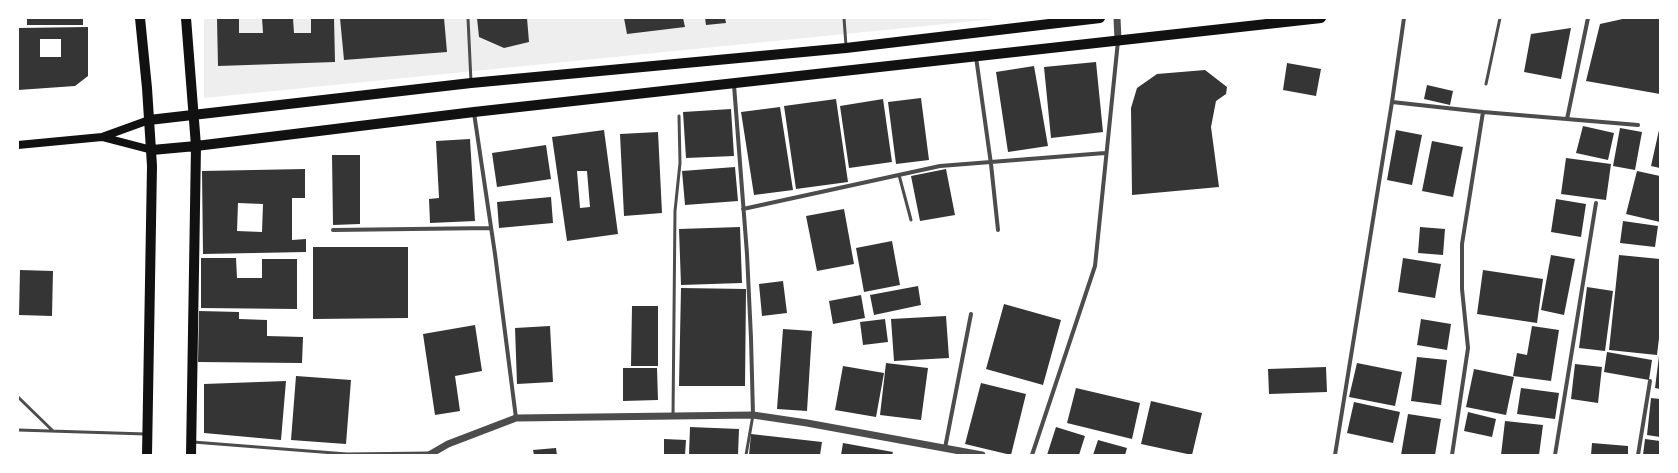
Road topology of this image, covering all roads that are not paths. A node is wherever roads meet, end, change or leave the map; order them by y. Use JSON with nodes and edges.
{"nodes":[{"id":1,"x":140,"y":18,"type":"edge"},
{"id":2,"x":186,"y":18,"type":"edge"},
{"id":3,"x":468,"y":18,"type":"edge"},
{"id":4,"x":844,"y":18,"type":"edge"},
{"id":5,"x":1100,"y":18,"type":"edge"},
{"id":6,"x":1117,"y":18,"type":"edge"},
{"id":7,"x":1321,"y":18,"type":"edge"},
{"id":8,"x":1404,"y":18,"type":"edge"},
{"id":9,"x":1500,"y":18,"type":"edge"},
{"id":10,"x":1588,"y":18,"type":"edge"},
{"id":11,"x":1118,"y":40,"type":"junction"},
{"id":12,"x":846,"y":48,"type":"junction"},
{"id":13,"x":976,"y":56,"type":"junction"},
{"id":14,"x":471,"y":83,"type":"junction"},
{"id":15,"x":1486,"y":84,"type":"dead end"},
{"id":16,"x":734,"y":85,"type":"junction"},
{"id":17,"x":1392,"y":102,"type":"junction"},
{"id":18,"x":474,"y":112,"type":"junction"},
{"id":19,"x":1483,"y":112,"type":"junction"},
{"id":20,"x":193,"y":114,"type":"junction"},
{"id":21,"x":679,"y":116,"type":"dead end"},
{"id":22,"x":1567,"y":119,"type":"junction"},
{"id":23,"x":150,"y":120,"type":"junction"},
{"id":24,"x":1638,"y":125,"type":"dead end"},
{"id":25,"x":102,"y":137,"type":"junction"},
{"id":26,"x":18,"y":145,"type":"edge"},
{"id":27,"x":196,"y":146,"type":"junction"},
{"id":28,"x":152,"y":150,"type":"junction"},
{"id":29,"x":1105,"y":153,"type":"junction"},
{"id":30,"x":992,"y":164,"type":"junction"},
{"id":31,"x":899,"y":175,"type":"junction"},
{"id":32,"x":1596,"y":203,"type":"dead end"},
{"id":33,"x":743,"y":209,"type":"junction"},
{"id":34,"x":911,"y":220,"type":"dead end"},
{"id":35,"x":491,"y":228,"type":"junction"},
{"id":36,"x":333,"y":230,"type":"dead end"},
{"id":37,"x":998,"y":230,"type":"dead end"},
{"id":38,"x":971,"y":314,"type":"dead end"},
{"id":39,"x":1650,"y":381,"type":"dead end"},
{"id":40,"x":18,"y":397,"type":"edge"},
{"id":41,"x":752,"y":415,"type":"junction"},
{"id":42,"x":674,"y":416,"type":"junction"},
{"id":43,"x":516,"y":418,"type":"junction"},
{"id":44,"x":18,"y":430,"type":"edge"},
{"id":45,"x":53,"y":431,"type":"junction"},
{"id":46,"x":148,"y":434,"type":"junction"},
{"id":47,"x":192,"y":442,"type":"junction"},
{"id":48,"x":945,"y":448,"type":"junction"},
{"id":49,"x":956,"y":452,"type":"edge"},
{"id":50,"x":429,"y":454,"type":"edge"},
{"id":51,"x":147,"y":455,"type":"edge"},
{"id":52,"x":191,"y":455,"type":"edge"},
{"id":53,"x":746,"y":455,"type":"edge"},
{"id":54,"x":982,"y":455,"type":"edge"},
{"id":55,"x":1032,"y":455,"type":"edge"},
{"id":56,"x":1335,"y":455,"type":"edge"},
{"id":57,"x":1452,"y":455,"type":"edge"},
{"id":58,"x":1555,"y":455,"type":"edge"},
{"id":59,"x":1638,"y":455,"type":"edge"}],
"edges":[{"from":1,"to":23,"type":"main road"},
{"from":2,"to":20,"type":"main road"},
{"from":3,"to":14,"type":"lane"},
{"from":4,"to":12,"type":"lane"},
{"from":5,"to":12,"type":"main road"},
{"from":6,"to":11,"type":"street"},
{"from":7,"to":11,"type":"main road"},
{"from":8,"to":17,"type":"street"},
{"from":9,"to":15,"type":"lane"},
{"from":10,"to":22,"type":"street"},
{"from":11,"to":13,"type":"main road"},
{"from":11,"to":29,"type":"street"},
{"from":12,"to":14,"type":"main road"},
{"from":13,"to":16,"type":"main road"},
{"from":13,"to":30,"type":"street"},
{"from":14,"to":20,"type":"main road"},
{"from":16,"to":18,"type":"main road"},
{"from":16,"to":33,"type":"street"},
{"from":17,"to":19,"type":"street"},
{"from":17,"to":56,"type":"street"},
{"from":18,"to":27,"type":"main road"},
{"from":18,"to":35,"type":"street"},
{"from":19,"to":22,"type":"street"},
{"from":19,"to":57,"type":"street"},
{"from":20,"to":23,"type":"main road"},
{"from":20,"to":27,"type":"main road"},
{"from":21,"to":42,"type":"lane"},
{"from":22,"to":24,"type":"street"},
{"from":23,"to":25,"type":"main road"},
{"from":23,"to":28,"type":"main road"},
{"from":25,"to":26,"type":"main road"},
{"from":25,"to":28,"type":"main road"},
{"from":27,"to":28,"type":"main road"},
{"from":27,"to":47,"type":"main road"},
{"from":28,"to":46,"type":"main road"},
{"from":29,"to":30,"type":"street"},
{"from":29,"to":55,"type":"street"},
{"from":30,"to":31,"type":"street"},
{"from":30,"to":37,"type":"street"},
{"from":31,"to":33,"type":"street"},
{"from":31,"to":34,"type":"lane"},
{"from":32,"to":58,"type":"street"},
{"from":33,"to":41,"type":"street"},
{"from":35,"to":36,"type":"street"},
{"from":35,"to":43,"type":"street"},
{"from":38,"to":48,"type":"street"},
{"from":39,"to":59,"type":"street"},
{"from":40,"to":45,"type":"lane"},
{"from":41,"to":42,"type":"street"},
{"from":41,"to":48,"type":"street"},
{"from":41,"to":53,"type":"lane"},
{"from":42,"to":43,"type":"street"},
{"from":43,"to":50,"type":"street"},
{"from":44,"to":45,"type":"lane"},
{"from":45,"to":46,"type":"lane"},
{"from":46,"to":51,"type":"main road"},
{"from":47,"to":50,"type":"lane"},
{"from":47,"to":52,"type":"main road"},
{"from":48,"to":49,"type":"street"},
{"from":49,"to":54,"type":"street"}]}
